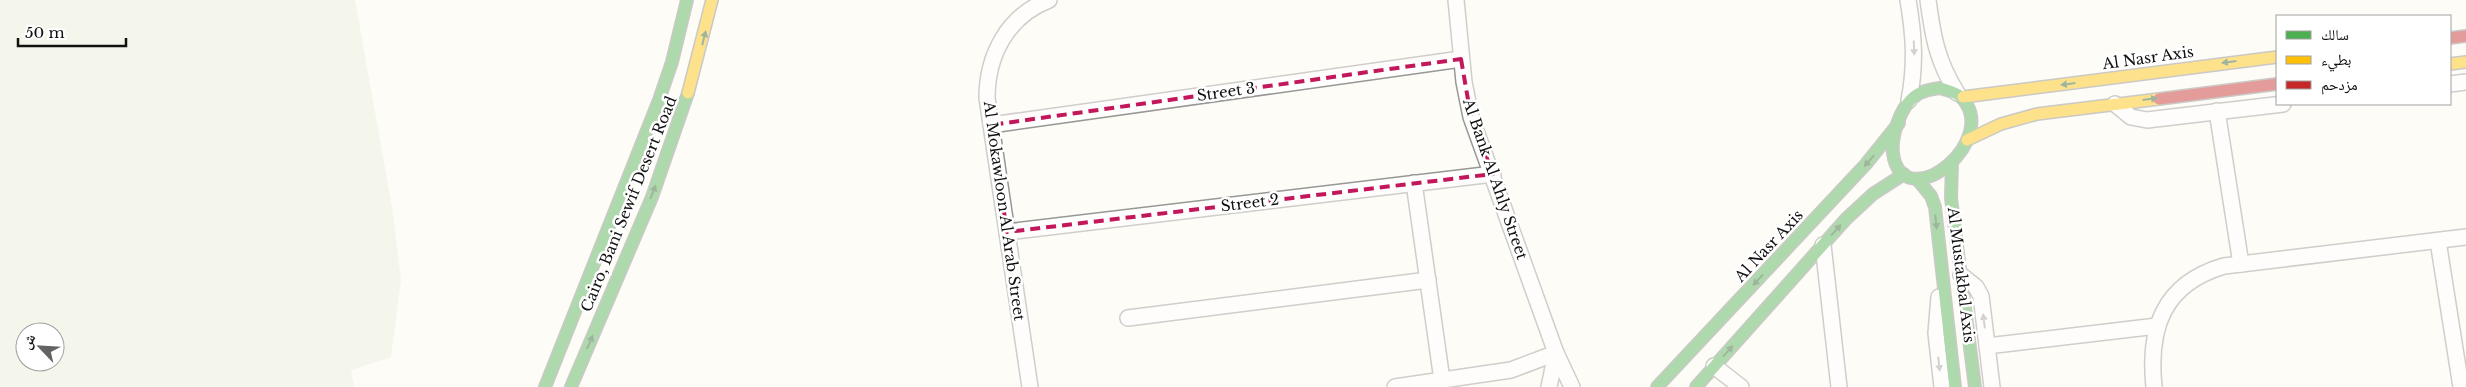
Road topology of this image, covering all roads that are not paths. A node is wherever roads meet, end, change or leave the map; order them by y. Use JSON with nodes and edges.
{"nodes":[{"id":1,"x":687,"y":0,"type":"edge"},
{"id":2,"x":712,"y":0,"type":"edge"},
{"id":3,"x":1049,"y":0,"type":"edge"},
{"id":4,"x":1456,"y":0,"type":"edge"},
{"id":5,"x":1908,"y":0,"type":"edge"},
{"id":6,"x":1928,"y":0,"type":"edge"},
{"id":7,"x":2466,"y":36,"type":"edge"},
{"id":8,"x":2451,"y":38,"type":"edge"},
{"id":9,"x":2276,"y":57,"type":"edge"},
{"id":10,"x":1462,"y":59,"type":"junction"},
{"id":11,"x":2466,"y":62,"type":"edge"},
{"id":12,"x":2451,"y":64,"type":"edge"},
{"id":13,"x":2466,"y":82,"type":"edge"},
{"id":14,"x":2276,"y":84,"type":"edge"},
{"id":15,"x":2451,"y":84,"type":"edge"},
{"id":16,"x":1960,"y":95,"type":"junction"},
{"id":17,"x":1908,"y":103,"type":"junction"},
{"id":18,"x":2114,"y":103,"type":"junction"},
{"id":19,"x":2012,"y":105,"type":"junction"},
{"id":20,"x":2276,"y":105,"type":"edge"},
{"id":21,"x":2217,"y":112,"type":"junction"},
{"id":22,"x":1899,"y":122,"type":"junction"},
{"id":23,"x":991,"y":125,"type":"junction"},
{"id":24,"x":1968,"y":140,"type":"junction"},
{"id":25,"x":1952,"y":163,"type":"junction"},
{"id":26,"x":1492,"y":174,"type":"junction"},
{"id":27,"x":1904,"y":174,"type":"junction"},
{"id":28,"x":1917,"y":178,"type":"junction"},
{"id":29,"x":1414,"y":183,"type":"junction"},
{"id":30,"x":1007,"y":232,"type":"junction"},
{"id":31,"x":2466,"y":237,"type":"edge"},
{"id":32,"x":2438,"y":240,"type":"junction"},
{"id":33,"x":1823,"y":245,"type":"junction"},
{"id":34,"x":2241,"y":264,"type":"junction"},
{"id":35,"x":1961,"y":275,"type":"junction"},
{"id":36,"x":1428,"y":280,"type":"junction"},
{"id":37,"x":1943,"y":281,"type":"junction"},
{"id":38,"x":1128,"y":318,"type":"dead end"},
{"id":39,"x":2157,"y":326,"type":"junction"},
{"id":40,"x":1987,"y":346,"type":"junction"},
{"id":41,"x":1556,"y":353,"type":"junction"},
{"id":42,"x":1714,"y":366,"type":"junction"},
{"id":43,"x":1442,"y":380,"type":"junction"},
{"id":44,"x":545,"y":387,"type":"edge"},
{"id":45,"x":570,"y":387,"type":"edge"},
{"id":46,"x":1030,"y":387,"type":"edge"},
{"id":47,"x":1396,"y":387,"type":"edge"},
{"id":48,"x":1549,"y":387,"type":"edge"},
{"id":49,"x":1572,"y":387,"type":"edge"},
{"id":50,"x":1657,"y":387,"type":"edge"},
{"id":51,"x":1696,"y":387,"type":"edge"},
{"id":52,"x":1741,"y":387,"type":"edge"},
{"id":53,"x":1839,"y":387,"type":"edge"},
{"id":54,"x":1942,"y":387,"type":"edge"},
{"id":55,"x":1954,"y":387,"type":"edge"},
{"id":56,"x":1974,"y":387,"type":"edge"},
{"id":57,"x":1992,"y":387,"type":"edge"},
{"id":58,"x":2154,"y":387,"type":"edge"},
{"id":59,"x":2461,"y":387,"type":"edge"}],
"edges":[{"from":1,"to":44,"type":"main road","name":"Cairo, Bani Sewif Desert Road"},
{"from":45,"to":2,"type":"main road","name":"Cairo, Bani Sewif Desert Road","one_way":true},
{"from":3,"to":23,"type":"street","name":"Al Mokawloon Al Arab Street"},
{"from":4,"to":10,"type":"street","name":"Al Bank Al Ahly Street"},
{"from":5,"to":17,"type":"street","one_way":true},
{"from":6,"to":16,"type":"street"},
{"from":7,"to":8,"type":"main road"},
{"from":9,"to":19,"type":"main road","name":"Al Nasr Axis","one_way":true},
{"from":10,"to":23,"type":"street","name":"Street 3"},
{"from":10,"to":26,"type":"street","name":"Al Bank Al Ahly Street"},
{"from":11,"to":12,"type":"main road"},
{"from":13,"to":15,"type":"street"},
{"from":18,"to":14,"type":"main road","name":"Al Nasr Axis","one_way":true},
{"from":16,"to":17,"type":"main road"},
{"from":16,"to":19,"type":"main road","name":"Al Nasr Axis"},
{"from":16,"to":24,"type":"main road"},
{"from":17,"to":22,"type":"main road"},
{"from":18,"to":19,"type":"main road","name":"Al Nasr Axis"},
{"from":18,"to":21,"type":"street"},
{"from":19,"to":24,"type":"main road","name":"Al Nasr Axis"},
{"from":20,"to":21,"type":"street"},
{"from":21,"to":34,"type":"street"},
{"from":22,"to":27,"type":"main road"},
{"from":22,"to":50,"type":"main road","name":"Al Nasr Axis","one_way":true},
{"from":23,"to":30,"type":"street","name":"Al Mokawloon Al Arab Street"},
{"from":24,"to":25,"type":"main road"},
{"from":25,"to":28,"type":"main road"},
{"from":25,"to":35,"type":"main road","name":"Al Mustakbal Axis"},
{"from":26,"to":29,"type":"street","name":"Street 2"},
{"from":26,"to":41,"type":"street","name":"Al Bank Al Ahly Street"},
{"from":27,"to":28,"type":"main road"},
{"from":33,"to":27,"type":"main road","one_way":true},
{"from":28,"to":37,"type":"main road","name":"Al Mustakbal Axis","one_way":true},
{"from":29,"to":30,"type":"street","name":"Street 2"},
{"from":29,"to":36,"type":"street"},
{"from":30,"to":46,"type":"street","name":"Al Mokawloon Al Arab Street"},
{"from":31,"to":32,"type":"street"},
{"from":32,"to":34,"type":"street"},
{"from":32,"to":59,"type":"street"},
{"from":42,"to":33,"type":"main road","one_way":true},
{"from":33,"to":53,"type":"street"},
{"from":34,"to":39,"type":"street"},
{"from":40,"to":35,"type":"street","one_way":true},
{"from":35,"to":56,"type":"main road","name":"Al Mustakbal Axis"},
{"from":36,"to":38,"type":"street"},
{"from":36,"to":43,"type":"street"},
{"from":37,"to":54,"type":"street","one_way":true},
{"from":37,"to":55,"type":"main road","name":"Al Mustakbal Axis"},
{"from":39,"to":40,"type":"street"},
{"from":39,"to":58,"type":"street"},
{"from":40,"to":57,"type":"street"},
{"from":41,"to":43,"type":"street"},
{"from":41,"to":48,"type":"street"},
{"from":41,"to":49,"type":"street","name":"Al Bank Al Ahly Street"},
{"from":42,"to":51,"type":"main road"},
{"from":42,"to":52,"type":"street"},
{"from":43,"to":47,"type":"street"}]}
